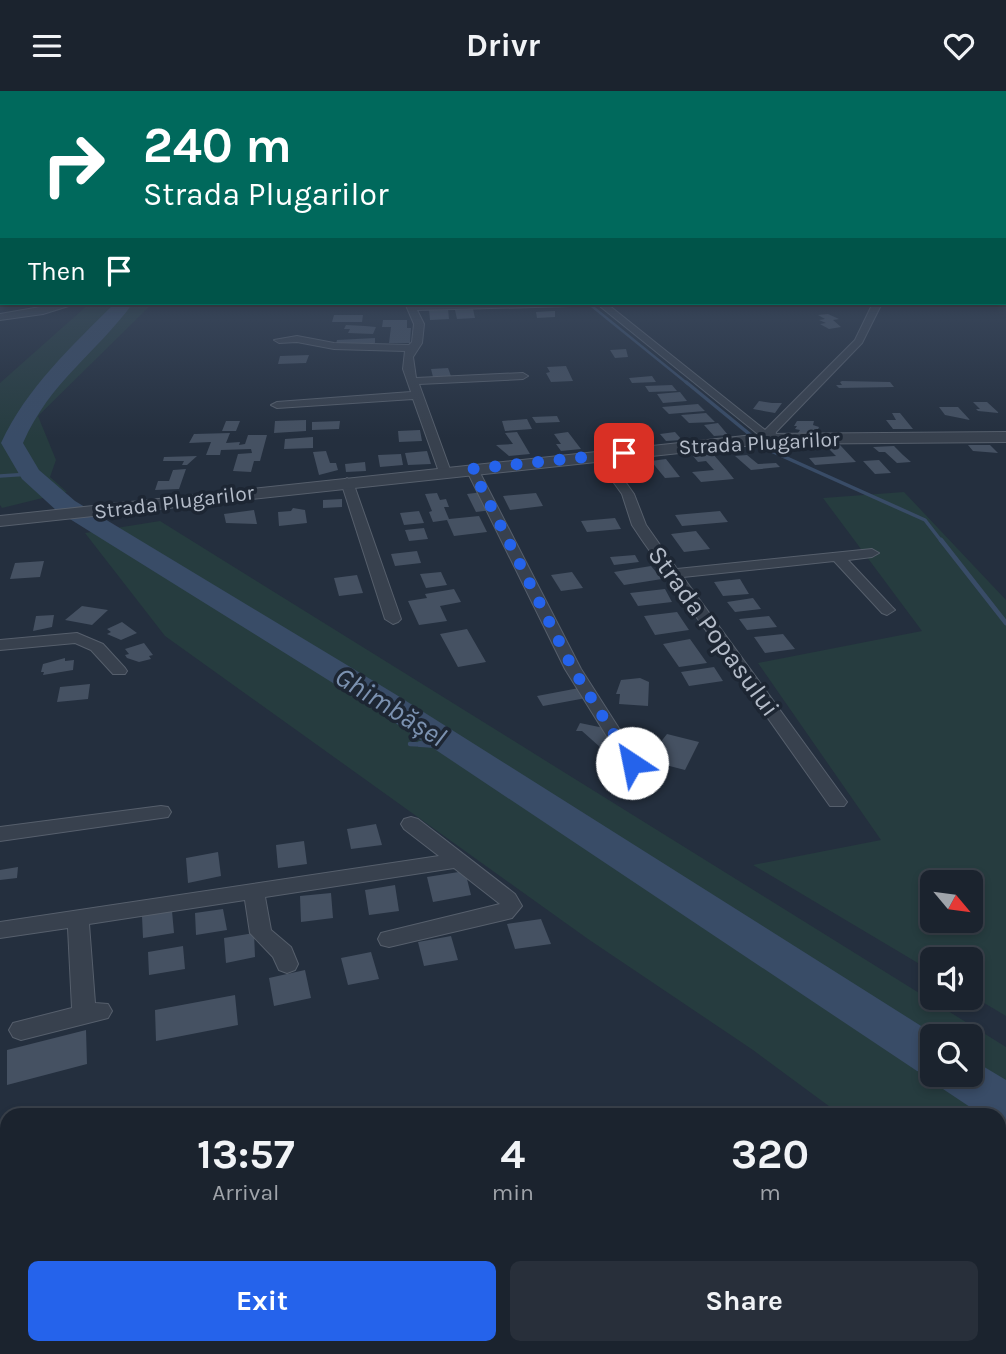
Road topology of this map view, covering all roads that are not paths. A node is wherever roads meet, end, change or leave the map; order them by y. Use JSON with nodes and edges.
{"nodes":[{"id":1,"x":418,"y":321,"type":"edge"},
{"id":2,"x":623,"y":321,"type":"edge"},
{"id":3,"x":869,"y":321,"type":"edge"},
{"id":4,"x":279,"y":340,"type":"dead end"},
{"id":5,"x":410,"y":348,"type":"junction"},
{"id":6,"x":523,"y":376,"type":"dead end"},
{"id":7,"x":413,"y":381,"type":"junction"},
{"id":8,"x":418,"y":395,"type":"junction"},
{"id":9,"x":277,"y":405,"type":"dead end"},
{"id":10,"x":1006,"y":437,"type":"edge"},
{"id":11,"x":766,"y":439,"type":"junction"},
{"id":12,"x":600,"y":455,"type":"junction"},
{"id":13,"x":472,"y":469,"type":"junction"},
{"id":14,"x":445,"y":471,"type":"junction"},
{"id":15,"x":347,"y":482,"type":"junction"},
{"id":16,"x":0,"y":521,"type":"edge"},
{"id":17,"x":872,"y":553,"type":"dead end"},
{"id":18,"x":837,"y":556,"type":"junction"},
{"id":19,"x":673,"y":574,"type":"junction"},
{"id":20,"x":887,"y":610,"type":"dead end"},
{"id":21,"x":393,"y":619,"type":"dead end"},
{"id":22,"x":0,"y":645,"type":"edge"},
{"id":23,"x":119,"y":671,"type":"dead end"},
{"id":24,"x":632,"y":763,"type":"dead end"},
{"id":25,"x":837,"y":802,"type":"dead end"},
{"id":26,"x":161,"y":812,"type":"dead end"},
{"id":27,"x":411,"y":824,"type":"dead end"},
{"id":28,"x":0,"y":834,"type":"edge"},
{"id":29,"x":458,"y":859,"type":"junction"},
{"id":30,"x":254,"y":892,"type":"junction"},
{"id":31,"x":78,"y":919,"type":"junction"},
{"id":32,"x":0,"y":930,"type":"edge"},
{"id":33,"x":389,"y":939,"type":"dead end"},
{"id":34,"x":287,"y":964,"type":"dead end"},
{"id":35,"x":20,"y":1030,"type":"dead end"}],
"edges":[{"from":1,"to":5,"type":"street"},
{"from":2,"to":11,"type":"street"},
{"from":3,"to":11,"type":"street"},
{"from":4,"to":5,"type":"street"},
{"from":5,"to":7,"type":"street"},
{"from":6,"to":7,"type":"street"},
{"from":7,"to":8,"type":"street"},
{"from":8,"to":9,"type":"street"},
{"from":8,"to":14,"type":"street"},
{"from":10,"to":11,"type":"street","name":"Strada Plugarilor"},
{"from":11,"to":12,"type":"street","name":"Strada Plugarilor"},
{"from":12,"to":13,"type":"street","name":"Strada Plugarilor"},
{"from":12,"to":19,"type":"street","name":"Strada Popasului"},
{"from":13,"to":14,"type":"street","name":"Strada Plugarilor"},
{"from":13,"to":24,"type":"street"},
{"from":14,"to":15,"type":"street","name":"Strada Plugarilor"},
{"from":15,"to":16,"type":"street","name":"Strada Plugarilor"},
{"from":15,"to":21,"type":"street"},
{"from":17,"to":18,"type":"street"},
{"from":18,"to":19,"type":"street"},
{"from":18,"to":20,"type":"street"},
{"from":19,"to":25,"type":"street","name":"Strada Popasului"},
{"from":22,"to":23,"type":"street"},
{"from":26,"to":28,"type":"street"},
{"from":27,"to":29,"type":"street"},
{"from":29,"to":30,"type":"street"},
{"from":29,"to":33,"type":"street"},
{"from":30,"to":31,"type":"street"},
{"from":30,"to":34,"type":"street"},
{"from":31,"to":32,"type":"street"},
{"from":31,"to":35,"type":"street"}]}
